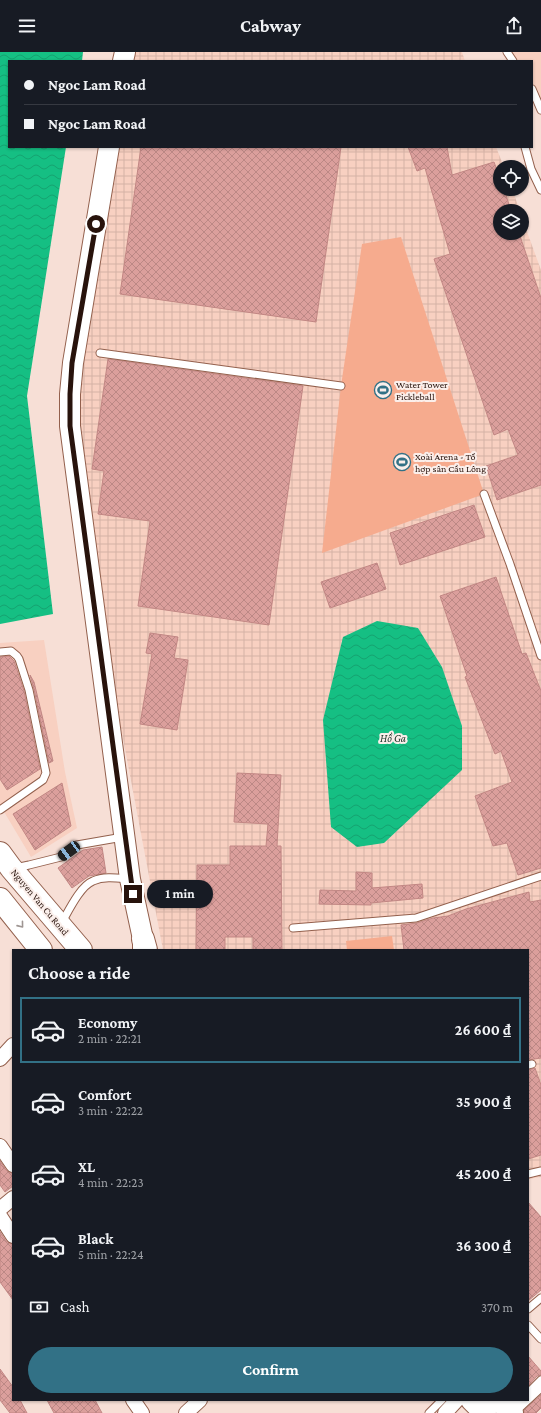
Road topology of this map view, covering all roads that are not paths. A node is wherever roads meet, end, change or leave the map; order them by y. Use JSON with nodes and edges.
{"nodes":[{"id":1,"x":533,"y":91,"type":"edge"},
{"id":2,"x":541,"y":110,"type":"edge"},
{"id":3,"x":109,"y":148,"type":"edge"},
{"id":4,"x":525,"y":148,"type":"edge"},
{"id":5,"x":541,"y":190,"type":"edge"},
{"id":6,"x":100,"y":354,"type":"dead end"},
{"id":7,"x":341,"y":386,"type":"dead end"},
{"id":8,"x":484,"y":494,"type":"dead end"},
{"id":9,"x":0,"y":652,"type":"edge"},
{"id":10,"x":541,"y":656,"type":"edge"},
{"id":11,"x":1,"y":807,"type":"edge"},
{"id":12,"x":125,"y":837,"type":"junction"},
{"id":13,"x":6,"y":860,"type":"edge"},
{"id":14,"x":541,"y":876,"type":"edge"},
{"id":15,"x":130,"y":879,"type":"junction"},
{"id":16,"x":0,"y":900,"type":"edge"},
{"id":17,"x":60,"y":926,"type":"junction"},
{"id":18,"x":293,"y":928,"type":"dead end"},
{"id":19,"x":144,"y":946,"type":"edge"},
{"id":20,"x":40,"y":949,"type":"edge"},
{"id":21,"x":80,"y":949,"type":"edge"},
{"id":22,"x":12,"y":1046,"type":"edge"},
{"id":23,"x":0,"y":1059,"type":"edge"},
{"id":24,"x":0,"y":1146,"type":"edge"},
{"id":25,"x":12,"y":1164,"type":"edge"},
{"id":26,"x":541,"y":1172,"type":"edge"},
{"id":27,"x":529,"y":1174,"type":"edge"},
{"id":28,"x":12,"y":1199,"type":"edge"},
{"id":29,"x":0,"y":1209,"type":"edge"},
{"id":30,"x":0,"y":1216,"type":"edge"},
{"id":31,"x":12,"y":1234,"type":"edge"},
{"id":32,"x":541,"y":1298,"type":"edge"},
{"id":33,"x":529,"y":1308,"type":"edge"},
{"id":34,"x":529,"y":1326,"type":"edge"},
{"id":35,"x":541,"y":1339,"type":"edge"},
{"id":36,"x":541,"y":1380,"type":"edge"},
{"id":37,"x":541,"y":1388,"type":"edge"},
{"id":38,"x":529,"y":1392,"type":"edge"},
{"id":39,"x":529,"y":1396,"type":"edge"},
{"id":40,"x":134,"y":1401,"type":"edge"},
{"id":41,"x":199,"y":1401,"type":"edge"},
{"id":42,"x":441,"y":1401,"type":"edge"},
{"id":43,"x":456,"y":1401,"type":"edge"},
{"id":44,"x":464,"y":1401,"type":"edge"},
{"id":45,"x":473,"y":1401,"type":"edge"},
{"id":46,"x":520,"y":1401,"type":"edge"},
{"id":47,"x":511,"y":1407,"type":"edge"},
{"id":48,"x":142,"y":1413,"type":"edge"},
{"id":49,"x":186,"y":1413,"type":"edge"},
{"id":50,"x":429,"y":1413,"type":"edge"},
{"id":51,"x":445,"y":1413,"type":"edge"},
{"id":52,"x":452,"y":1413,"type":"edge"},
{"id":53,"x":485,"y":1413,"type":"edge"}],
"edges":[{"from":1,"to":2,"type":"lane"},
{"from":3,"to":12,"type":"main road"},
{"from":4,"to":5,"type":"lane"},
{"from":6,"to":7,"type":"lane"},
{"from":8,"to":10,"type":"lane"},
{"from":9,"to":11,"type":"lane"},
{"from":12,"to":13,"type":"lane"},
{"from":12,"to":15,"type":"main road"},
{"from":13,"to":17,"type":"main road","name":"Nguyen Van Cu Road"},
{"from":14,"to":18,"type":"lane"},
{"from":15,"to":17,"type":"lane"},
{"from":15,"to":19,"type":"main road"},
{"from":16,"to":20,"type":"main road","one_way":true},
{"from":17,"to":21,"type":"main road","name":"Nguyen Van Cu Road"},
{"from":22,"to":23,"type":"street"},
{"from":24,"to":25,"type":"street"},
{"from":26,"to":27,"type":"lane"},
{"from":28,"to":29,"type":"street"},
{"from":30,"to":31,"type":"street"},
{"from":32,"to":33,"type":"lane"},
{"from":34,"to":35,"type":"lane"},
{"from":36,"to":38,"type":"lane"},
{"from":37,"to":39,"type":"lane"},
{"from":40,"to":48,"type":"street"},
{"from":41,"to":49,"type":"street"},
{"from":42,"to":50,"type":"lane"},
{"from":43,"to":51,"type":"street"},
{"from":44,"to":52,"type":"lane"},
{"from":45,"to":53,"type":"main road"},
{"from":46,"to":47,"type":"lane"}]}
